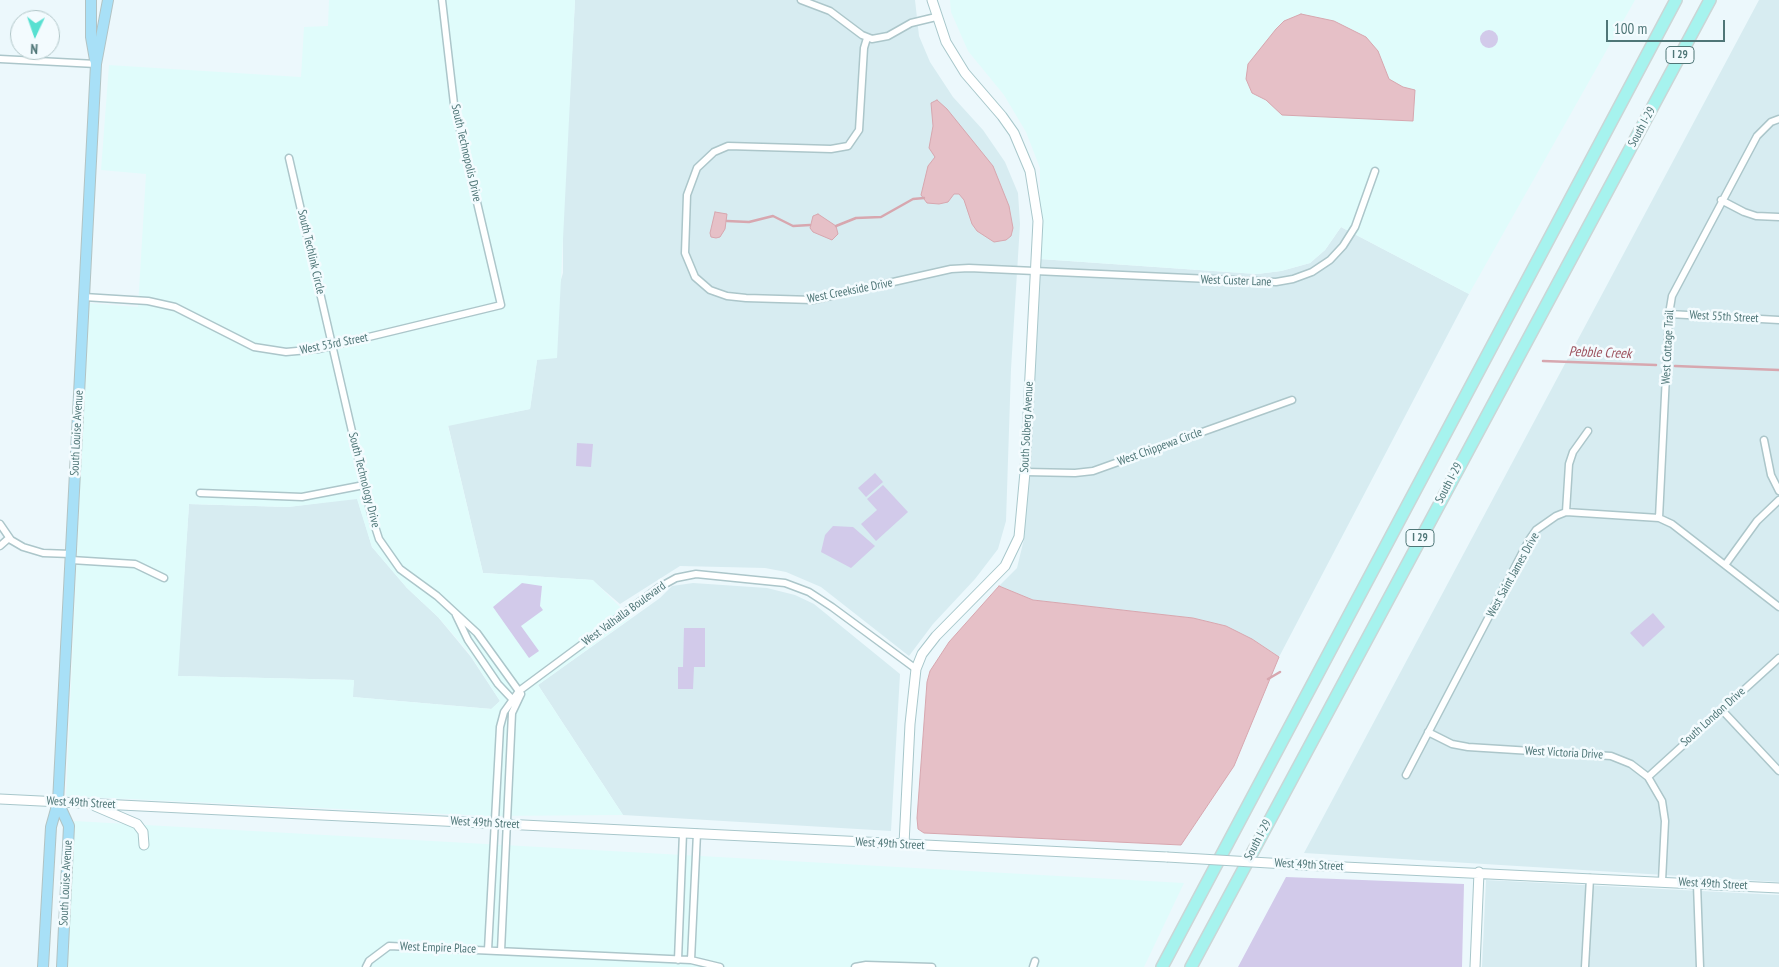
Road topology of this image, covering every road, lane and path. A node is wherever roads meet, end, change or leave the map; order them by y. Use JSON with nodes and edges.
{"nodes":[{"id":1,"x":91,"y":0,"type":"edge"},
{"id":2,"x":108,"y":0,"type":"edge"},
{"id":3,"x":442,"y":0,"type":"edge"},
{"id":4,"x":802,"y":0,"type":"edge"},
{"id":5,"x":932,"y":0,"type":"edge"},
{"id":6,"x":1676,"y":0,"type":"edge"},
{"id":7,"x":1710,"y":0,"type":"edge"},
{"id":8,"x":936,"y":17,"type":"junction"},
{"id":9,"x":867,"y":38,"type":"junction"},
{"id":10,"x":0,"y":59,"type":"edge"},
{"id":11,"x":96,"y":64,"type":"junction"},
{"id":12,"x":1779,"y":119,"type":"edge"},
{"id":13,"x":289,"y":158,"type":"dead end"},
{"id":14,"x":1374,"y":171,"type":"dead end"},
{"id":15,"x":1721,"y":200,"type":"junction"},
{"id":16,"x":1779,"y":217,"type":"edge"},
{"id":17,"x":1036,"y":271,"type":"junction"},
{"id":18,"x":84,"y":297,"type":"junction"},
{"id":19,"x":501,"y":305,"type":"joint"},
{"id":20,"x":1669,"y":314,"type":"junction"},
{"id":21,"x":1779,"y":320,"type":"edge"},
{"id":22,"x":332,"y":346,"type":"junction"},
{"id":23,"x":1292,"y":400,"type":"dead end"},
{"id":24,"x":1588,"y":431,"type":"dead end"},
{"id":25,"x":1764,"y":440,"type":"dead end"},
{"id":26,"x":1025,"y":472,"type":"junction"},
{"id":27,"x":364,"y":485,"type":"junction"},
{"id":28,"x":1779,"y":491,"type":"edge"},
{"id":29,"x":200,"y":493,"type":"dead end"},
{"id":30,"x":1779,"y":500,"type":"edge"},
{"id":31,"x":1566,"y":512,"type":"junction"},
{"id":32,"x":1660,"y":518,"type":"junction"},
{"id":33,"x":0,"y":524,"type":"edge"},
{"id":34,"x":9,"y":538,"type":"junction"},
{"id":35,"x":0,"y":546,"type":"edge"},
{"id":36,"x":71,"y":557,"type":"junction"},
{"id":37,"x":1725,"y":565,"type":"junction"},
{"id":38,"x":164,"y":578,"type":"dead end"},
{"id":39,"x":1779,"y":606,"type":"edge"},
{"id":40,"x":455,"y":614,"type":"junction"},
{"id":41,"x":1779,"y":658,"type":"edge"},
{"id":42,"x":916,"y":669,"type":"junction"},
{"id":43,"x":520,"y":692,"type":"junction"},
{"id":44,"x":513,"y":701,"type":"junction"},
{"id":45,"x":1721,"y":709,"type":"junction"},
{"id":46,"x":1428,"y":732,"type":"junction"},
{"id":47,"x":1779,"y":771,"type":"edge"},
{"id":48,"x":1406,"y":775,"type":"dead end"},
{"id":49,"x":1648,"y":776,"type":"junction"},
{"id":50,"x":0,"y":799,"type":"edge"},
{"id":51,"x":58,"y":802,"type":"junction"},
{"id":52,"x":90,"y":804,"type":"junction"},
{"id":53,"x":496,"y":823,"type":"junction"},
{"id":54,"x":508,"y":824,"type":"junction"},
{"id":55,"x":683,"y":833,"type":"junction"},
{"id":56,"x":697,"y":833,"type":"junction"},
{"id":57,"x":904,"y":844,"type":"junction"},
{"id":58,"x":144,"y":845,"type":"dead end"},
{"id":59,"x":1479,"y":872,"type":"junction"},
{"id":60,"x":1590,"y":878,"type":"junction"},
{"id":61,"x":1662,"y":882,"type":"junction"},
{"id":62,"x":1697,"y":884,"type":"junction"},
{"id":63,"x":1779,"y":888,"type":"edge"},
{"id":64,"x":488,"y":950,"type":"junction"},
{"id":65,"x":501,"y":951,"type":"junction"},
{"id":66,"x":678,"y":960,"type":"junction"},
{"id":67,"x":691,"y":960,"type":"junction"},
{"id":68,"x":45,"y":965,"type":"edge"},
{"id":69,"x":62,"y":967,"type":"edge"},
{"id":70,"x":366,"y":967,"type":"edge"},
{"id":71,"x":720,"y":967,"type":"edge"},
{"id":72,"x":855,"y":967,"type":"edge"},
{"id":73,"x":932,"y":967,"type":"edge"},
{"id":74,"x":1162,"y":967,"type":"edge"},
{"id":75,"x":1191,"y":967,"type":"edge"},
{"id":76,"x":1475,"y":967,"type":"edge"},
{"id":77,"x":1585,"y":967,"type":"edge"},
{"id":78,"x":1700,"y":967,"type":"edge"}],
"edges":[{"from":1,"to":11,"type":"main road","name":"South Louise Avenue"},
{"from":2,"to":11,"type":"main road","name":"South Louise Avenue"},
{"from":3,"to":19,"type":"street","name":"South Technopolis Drive"},
{"from":4,"to":9,"type":"street"},
{"from":5,"to":8,"type":"main road","name":"South Solberg Avenue"},
{"from":6,"to":74,"type":"highway","name":"South I-29","number":"I 29"},
{"from":7,"to":75,"type":"highway","name":"South I-29","number":"I 29"},
{"from":8,"to":9,"type":"street"},
{"from":8,"to":17,"type":"main road","name":"South Solberg Avenue"},
{"from":9,"to":17,"type":"street","name":"West Creekside Drive"},
{"from":10,"to":11,"type":"street"},
{"from":11,"to":18,"type":"main road","name":"South Louise Avenue"},
{"from":12,"to":15,"type":"street","name":"West Cottage Trail"},
{"from":13,"to":22,"type":"street","name":"South Techlink Circle"},
{"from":14,"to":17,"type":"street","name":"West Custer Lane"},
{"from":15,"to":16,"type":"street"},
{"from":15,"to":20,"type":"street","name":"West Cottage Trail"},
{"from":17,"to":26,"type":"main road","name":"South Solberg Avenue"},
{"from":18,"to":22,"type":"street","name":"West 53rd Street"},
{"from":18,"to":36,"type":"main road","name":"South Louise Avenue"},
{"from":19,"to":22,"type":"street","name":"West 53rd Street"},
{"from":20,"to":21,"type":"street","name":"West 55th Street"},
{"from":20,"to":32,"type":"street","name":"West Cottage Trail"},
{"from":22,"to":27,"type":"street","name":"South Technology Drive"},
{"from":23,"to":26,"type":"street","name":"West Chippewa Circle"},
{"from":24,"to":31,"type":"street"},
{"from":25,"to":28,"type":"street"},
{"from":26,"to":42,"type":"main road","name":"South Solberg Avenue"},
{"from":27,"to":29,"type":"street"},
{"from":27,"to":40,"type":"street","name":"South Technology Drive"},
{"from":30,"to":37,"type":"street"},
{"from":31,"to":32,"type":"street"},
{"from":31,"to":46,"type":"street","name":"West Saint James Drive"},
{"from":32,"to":37,"type":"street"},
{"from":33,"to":34,"type":"street"},
{"from":34,"to":35,"type":"street"},
{"from":34,"to":36,"type":"street"},
{"from":36,"to":38,"type":"street"},
{"from":36,"to":51,"type":"main road","name":"South Louise Avenue"},
{"from":37,"to":39,"type":"street"},
{"from":40,"to":43,"type":"street","name":"South Technology Drive"},
{"from":40,"to":44,"type":"street","name":"South Technology Drive"},
{"from":41,"to":45,"type":"street","name":"South London Drive"},
{"from":42,"to":43,"type":"street","name":"West Valhalla Boulevard"},
{"from":42,"to":57,"type":"main road","name":"South Solberg Avenue"},
{"from":43,"to":44,"type":"street","name":"West Valhalla Boulevard"},
{"from":44,"to":53,"type":"street","name":"West Valhalla Boulevard"},
{"from":44,"to":54,"type":"street","name":"West Valhalla Boulevard"},
{"from":45,"to":47,"type":"street"},
{"from":45,"to":49,"type":"street","name":"South London Drive"},
{"from":46,"to":48,"type":"street","name":"West Saint James Drive"},
{"from":46,"to":49,"type":"street","name":"West Victoria Drive"},
{"from":49,"to":61,"type":"street","name":"West Victoria Drive"},
{"from":50,"to":51,"type":"main road","name":"West 49th Street"},
{"from":51,"to":52,"type":"main road","name":"West 49th Street"},
{"from":51,"to":68,"type":"main road","name":"South Louise Avenue"},
{"from":51,"to":69,"type":"main road","name":"South Louise Avenue"},
{"from":52,"to":53,"type":"main road","name":"West 49th Street"},
{"from":52,"to":58,"type":"main road"},
{"from":53,"to":54,"type":"main road","name":"West 49th Street"},
{"from":53,"to":64,"type":"street","name":"West Empire Place"},
{"from":54,"to":55,"type":"main road","name":"West 49th Street"},
{"from":54,"to":65,"type":"street"},
{"from":55,"to":56,"type":"main road","name":"West 49th Street"},
{"from":55,"to":66,"type":"street"},
{"from":56,"to":57,"type":"main road","name":"West 49th Street"},
{"from":56,"to":67,"type":"street"},
{"from":57,"to":59,"type":"main road","name":"West 49th Street","bridge":true},
{"from":59,"to":60,"type":"main road","name":"West 49th Street"},
{"from":59,"to":76,"type":"main road"},
{"from":60,"to":61,"type":"main road","name":"West 49th Street"},
{"from":60,"to":77,"type":"street"},
{"from":61,"to":62,"type":"main road","name":"West 49th Street"},
{"from":62,"to":63,"type":"main road","name":"West 49th Street"},
{"from":62,"to":78,"type":"street"},
{"from":64,"to":65,"type":"street","name":"West Empire Place"},
{"from":64,"to":70,"type":"street","name":"West Empire Place"},
{"from":65,"to":66,"type":"street","name":"West Empire Place"},
{"from":66,"to":67,"type":"street","name":"West Empire Place"},
{"from":67,"to":71,"type":"street","name":"West Empire Place"},
{"from":72,"to":73,"type":"street"}]}
